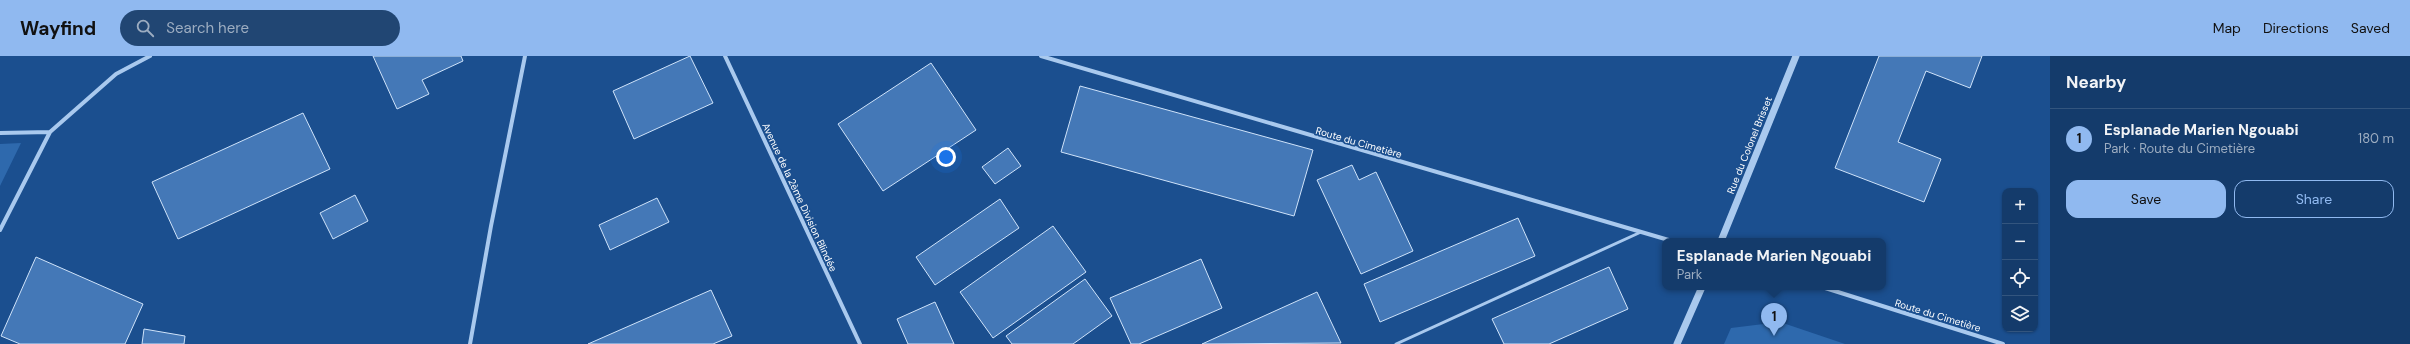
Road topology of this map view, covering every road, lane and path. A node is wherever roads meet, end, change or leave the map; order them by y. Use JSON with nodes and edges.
{"nodes":[{"id":1,"x":150,"y":56,"type":"edge"},
{"id":2,"x":525,"y":56,"type":"edge"},
{"id":3,"x":725,"y":56,"type":"edge"},
{"id":4,"x":1041,"y":56,"type":"edge"},
{"id":5,"x":1796,"y":56,"type":"edge"},
{"id":6,"x":50,"y":132,"type":"junction"},
{"id":7,"x":0,"y":133,"type":"edge"},
{"id":8,"x":0,"y":230,"type":"edge"},
{"id":9,"x":1641,"y":232,"type":"junction"},
{"id":10,"x":1662,"y":238,"type":"edge"},
{"id":11,"x":1722,"y":238,"type":"edge"},
{"id":12,"x":1701,"y":290,"type":"edge"},
{"id":13,"x":1832,"y":290,"type":"edge"},
{"id":14,"x":470,"y":344,"type":"edge"},
{"id":15,"x":860,"y":344,"type":"edge"},
{"id":16,"x":1396,"y":344,"type":"edge"},
{"id":17,"x":1677,"y":344,"type":"edge"},
{"id":18,"x":2003,"y":344,"type":"edge"}],
"edges":[{"from":1,"to":6,"type":"street"},
{"from":2,"to":14,"type":"street"},
{"from":3,"to":15,"type":"street","name":"Avenue de la 2ème Division Blindée"},
{"from":4,"to":9,"type":"street","name":"Route du Cimetière"},
{"from":5,"to":11,"type":"street","name":"Rue du Colonel Brisset"},
{"from":6,"to":7,"type":"street"},
{"from":6,"to":8,"type":"street"},
{"from":9,"to":10,"type":"street","name":"Route du Cimetière"},
{"from":9,"to":16,"type":"lane"},
{"from":12,"to":17,"type":"street"},
{"from":13,"to":18,"type":"street","name":"Route du Cimetière"}]}
